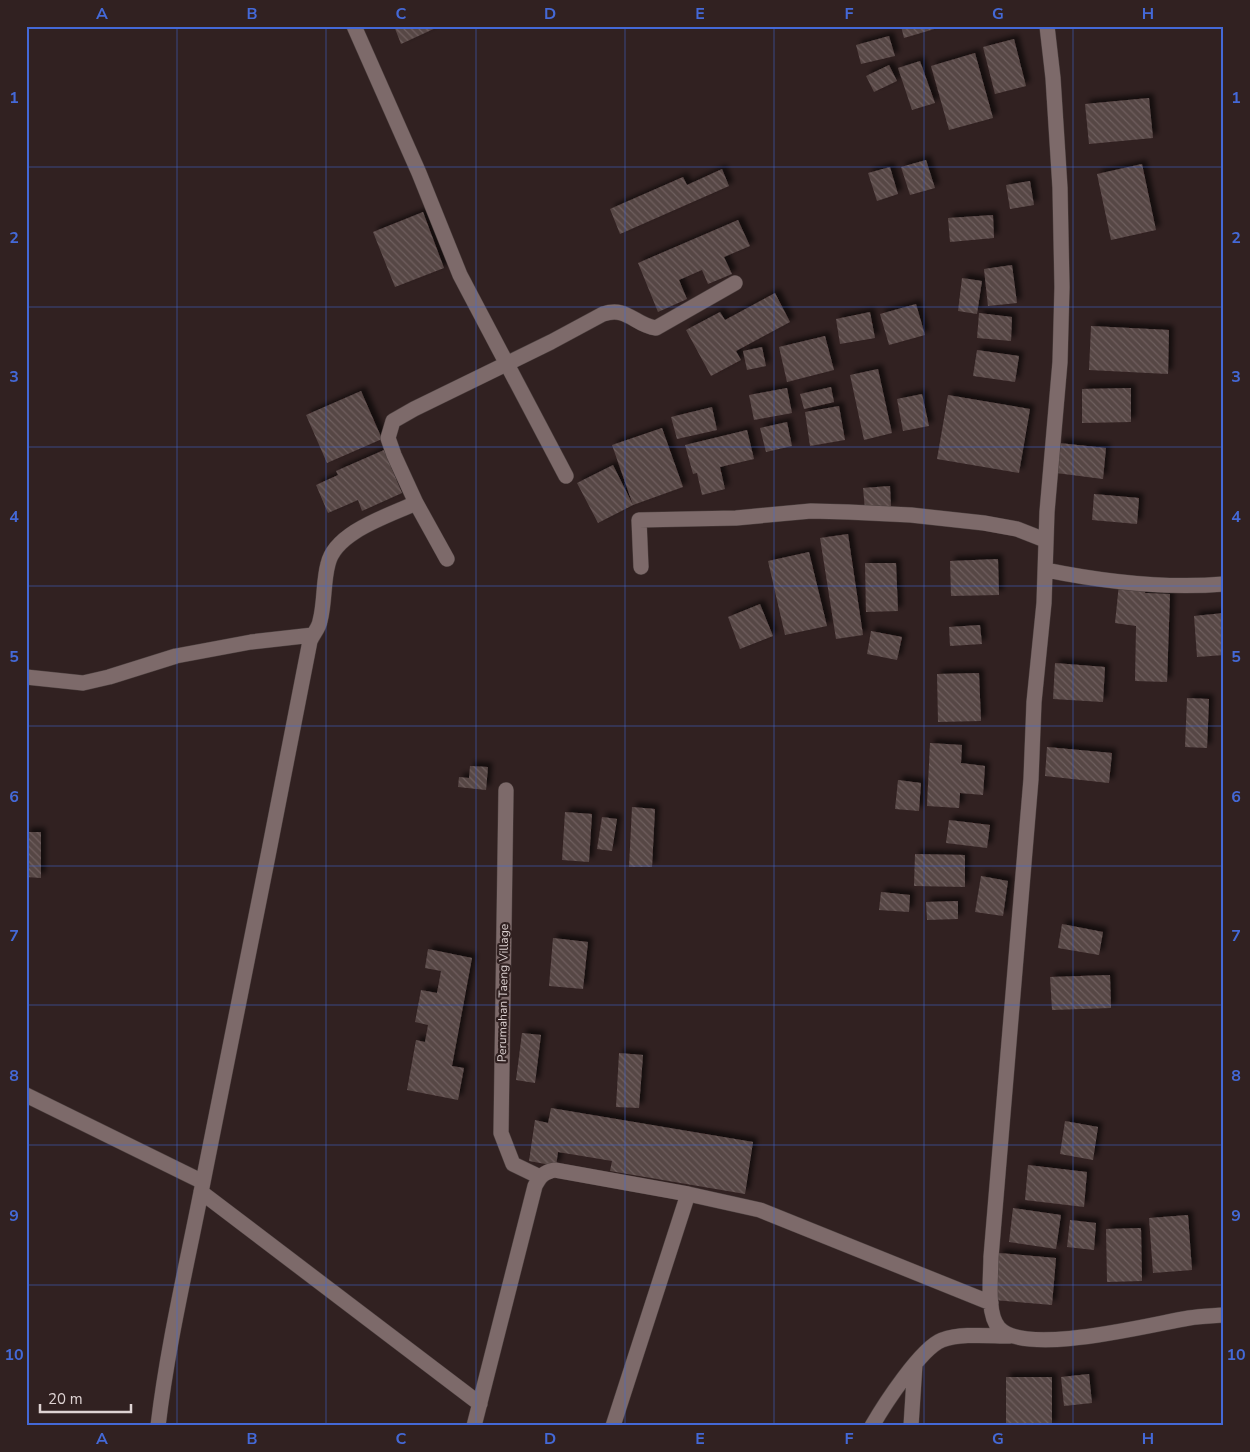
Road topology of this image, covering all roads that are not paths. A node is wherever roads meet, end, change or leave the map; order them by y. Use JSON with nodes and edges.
{"nodes":[{"id":1,"x":354,"y":26,"type":"edge"},
{"id":2,"x":1047,"y":26,"type":"edge"},
{"id":3,"x":735,"y":284,"type":"dead end"},
{"id":4,"x":506,"y":364,"type":"junction"},
{"id":5,"x":566,"y":476,"type":"dead end"},
{"id":6,"x":416,"y":503,"type":"junction"},
{"id":7,"x":1045,"y":540,"type":"junction"},
{"id":8,"x":447,"y":559,"type":"dead end"},
{"id":9,"x":640,"y":567,"type":"dead end"},
{"id":10,"x":1046,"y":570,"type":"junction"},
{"id":11,"x":1224,"y":584,"type":"edge"},
{"id":12,"x":313,"y":635,"type":"junction"},
{"id":13,"x":26,"y":677,"type":"edge"},
{"id":14,"x":506,"y":790,"type":"dead end"},
{"id":15,"x":26,"y":1095,"type":"edge"},
{"id":16,"x":540,"y":1177,"type":"junction"},
{"id":17,"x":202,"y":1187,"type":"junction"},
{"id":18,"x":688,"y":1194,"type":"junction"},
{"id":19,"x":991,"y":1303,"type":"junction"},
{"id":20,"x":1224,"y":1315,"type":"edge"},
{"id":21,"x":1012,"y":1336,"type":"junction"},
{"id":22,"x":915,"y":1364,"type":"junction"},
{"id":23,"x":480,"y":1404,"type":"junction"},
{"id":24,"x":158,"y":1426,"type":"edge"},
{"id":25,"x":474,"y":1426,"type":"edge"},
{"id":26,"x":613,"y":1426,"type":"edge"},
{"id":27,"x":872,"y":1426,"type":"edge"},
{"id":28,"x":911,"y":1426,"type":"edge"}],
"edges":[{"from":1,"to":4,"type":"street"},
{"from":2,"to":7,"type":"street"},
{"from":3,"to":4,"type":"street"},
{"from":4,"to":5,"type":"street"},
{"from":4,"to":6,"type":"street"},
{"from":6,"to":8,"type":"street"},
{"from":6,"to":12,"type":"street"},
{"from":7,"to":9,"type":"street"},
{"from":7,"to":10,"type":"street"},
{"from":10,"to":11,"type":"street"},
{"from":10,"to":19,"type":"street"},
{"from":12,"to":13,"type":"street"},
{"from":12,"to":17,"type":"street"},
{"from":14,"to":16,"type":"street","name":"Perumahan Taeng Village"},
{"from":15,"to":17,"type":"street"},
{"from":16,"to":18,"type":"street"},
{"from":16,"to":23,"type":"street"},
{"from":17,"to":23,"type":"street"},
{"from":17,"to":24,"type":"street"},
{"from":18,"to":19,"type":"street"},
{"from":18,"to":26,"type":"street"},
{"from":19,"to":21,"type":"street"},
{"from":20,"to":21,"type":"street"},
{"from":21,"to":22,"type":"street"},
{"from":22,"to":27,"type":"street"},
{"from":22,"to":28,"type":"street"},
{"from":23,"to":25,"type":"street"}]}
